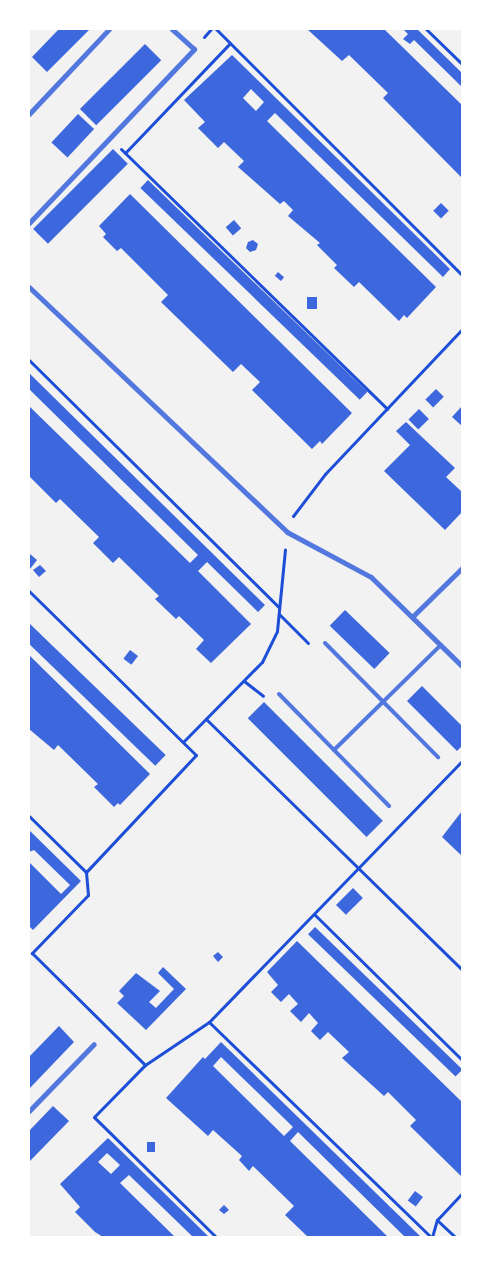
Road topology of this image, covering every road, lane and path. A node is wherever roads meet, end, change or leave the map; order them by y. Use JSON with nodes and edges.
{"nodes":[{"id":1,"x":109,"y":29,"type":"edge"},
{"id":2,"x":172,"y":29,"type":"edge"},
{"id":3,"x":216,"y":29,"type":"edge"},
{"id":4,"x":426,"y":29,"type":"edge"},
{"id":5,"x":230,"y":43,"type":"junction"},
{"id":6,"x":462,"y":64,"type":"edge"},
{"id":7,"x":29,"y":114,"type":"edge"},
{"id":8,"x":109,"y":138,"type":"junction"},
{"id":9,"x":125,"y":153,"type":"junction"},
{"id":10,"x":29,"y":223,"type":"edge"},
{"id":11,"x":462,"y":275,"type":"edge"},
{"id":12,"x":29,"y":287,"type":"edge"},
{"id":13,"x":29,"y":360,"type":"edge"},
{"id":14,"x":387,"y":408,"type":"dead end"},
{"id":15,"x":462,"y":568,"type":"edge"},
{"id":16,"x":29,"y":591,"type":"edge"},
{"id":17,"x":279,"y":608,"type":"dead end"},
{"id":18,"x":279,"y":613,"type":"dead end"},
{"id":19,"x":412,"y":617,"type":"junction"},
{"id":20,"x":325,"y":643,"type":"joint"},
{"id":21,"x":441,"y":645,"type":"junction"},
{"id":22,"x":462,"y":666,"type":"edge"},
{"id":23,"x":279,"y":694,"type":"dead end"},
{"id":24,"x":384,"y":702,"type":"junction"},
{"id":25,"x":206,"y":719,"type":"dead end"},
{"id":26,"x":334,"y":750,"type":"junction"},
{"id":27,"x":438,"y":757,"type":"dead end"},
{"id":28,"x":462,"y":760,"type":"edge"},
{"id":29,"x":389,"y":806,"type":"dead end"},
{"id":30,"x":29,"y":816,"type":"edge"},
{"id":31,"x":358,"y":868,"type":"junction"},
{"id":32,"x":86,"y":872,"type":"junction"},
{"id":33,"x":314,"y":914,"type":"junction"},
{"id":34,"x":462,"y":970,"type":"edge"},
{"id":35,"x":209,"y":1022,"type":"junction"},
{"id":36,"x":94,"y":1044,"type":"dead end"},
{"id":37,"x":462,"y":1060,"type":"edge"},
{"id":38,"x":145,"y":1065,"type":"junction"},
{"id":39,"x":29,"y":1111,"type":"edge"},
{"id":40,"x":462,"y":1193,"type":"edge"},
{"id":41,"x":437,"y":1220,"type":"junction"},
{"id":42,"x":216,"y":1237,"type":"edge"},
{"id":43,"x":432,"y":1237,"type":"edge"},
{"id":44,"x":455,"y":1237,"type":"edge"}],
"edges":[{"from":1,"to":7,"type":"street"},
{"from":2,"to":8,"type":"street"},
{"from":3,"to":5,"type":"path"},
{"from":4,"to":6,"type":"path"},
{"from":5,"to":9,"type":"path"},
{"from":5,"to":11,"type":"path"},
{"from":8,"to":9,"type":"path"},
{"from":8,"to":10,"type":"street"},
{"from":9,"to":14,"type":"path"},
{"from":12,"to":19,"type":"street"},
{"from":13,"to":17,"type":"path"},
{"from":15,"to":19,"type":"street"},
{"from":16,"to":32,"type":"path"},
{"from":18,"to":20,"type":"path"},
{"from":19,"to":21,"type":"street"},
{"from":20,"to":24,"type":"lane"},
{"from":21,"to":22,"type":"street"},
{"from":21,"to":24,"type":"lane"},
{"from":23,"to":26,"type":"lane"},
{"from":24,"to":26,"type":"lane"},
{"from":24,"to":27,"type":"lane"},
{"from":25,"to":31,"type":"path"},
{"from":26,"to":29,"type":"lane"},
{"from":28,"to":31,"type":"path"},
{"from":30,"to":32,"type":"path"},
{"from":31,"to":33,"type":"path"},
{"from":31,"to":34,"type":"path"},
{"from":32,"to":38,"type":"path"},
{"from":33,"to":35,"type":"path"},
{"from":33,"to":37,"type":"path"},
{"from":35,"to":38,"type":"path"},
{"from":35,"to":43,"type":"path"},
{"from":36,"to":39,"type":"street"},
{"from":38,"to":42,"type":"path"},
{"from":40,"to":41,"type":"path"},
{"from":41,"to":43,"type":"path"},
{"from":41,"to":44,"type":"path"}]}
